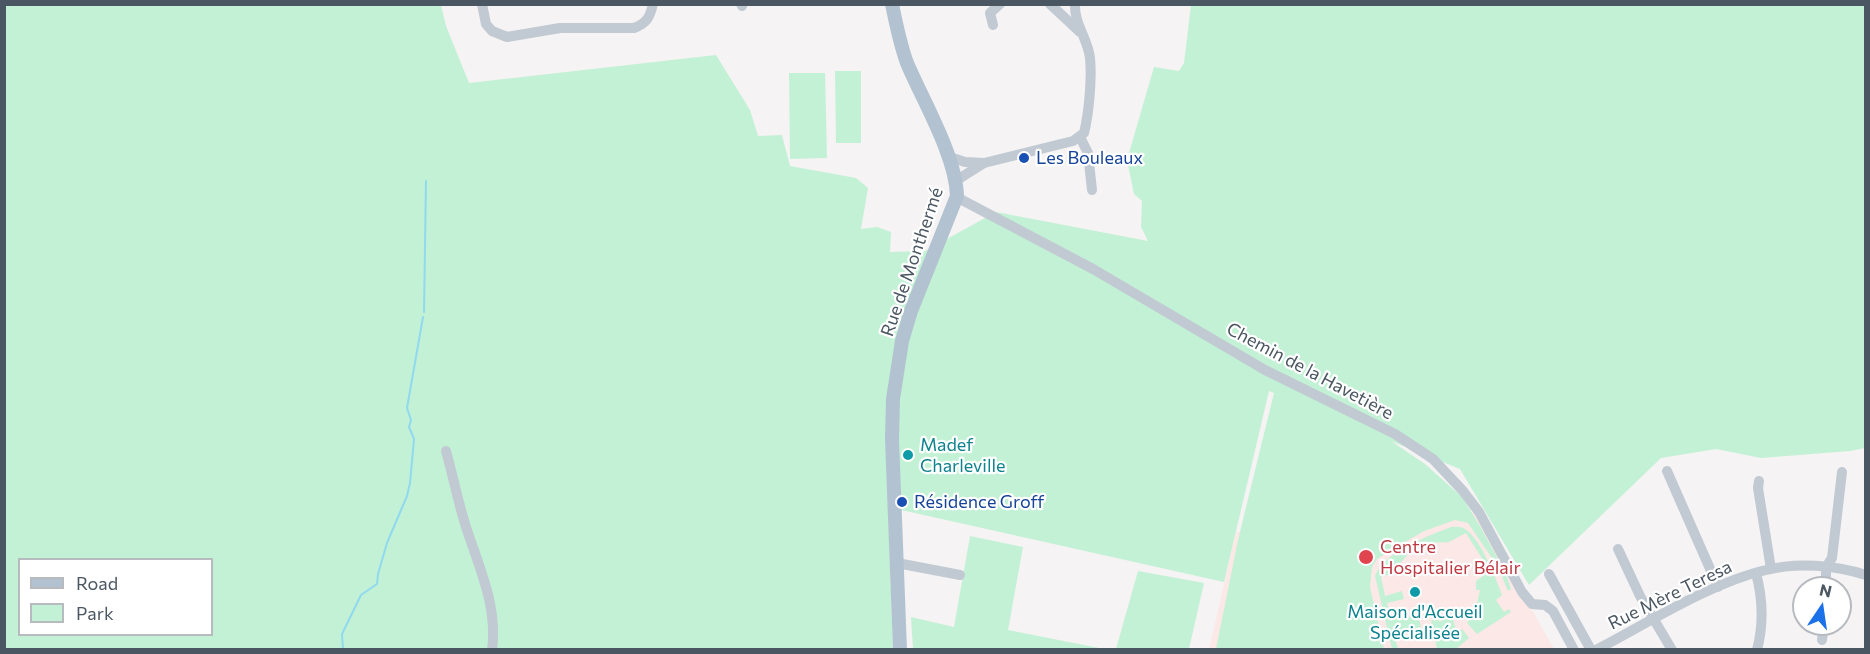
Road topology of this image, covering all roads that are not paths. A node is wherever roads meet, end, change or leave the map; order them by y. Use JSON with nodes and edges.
{"nodes":[{"id":1,"x":482,"y":4,"type":"edge"},
{"id":2,"x":653,"y":4,"type":"edge"},
{"id":3,"x":892,"y":4,"type":"edge"},
{"id":4,"x":1000,"y":4,"type":"edge"},
{"id":5,"x":1050,"y":4,"type":"edge"},
{"id":6,"x":1075,"y":4,"type":"edge"},
{"id":7,"x":993,"y":24,"type":"dead end"},
{"id":8,"x":1082,"y":34,"type":"junction"},
{"id":9,"x":1080,"y":137,"type":"junction"},
{"id":10,"x":947,"y":156,"type":"junction"},
{"id":11,"x":984,"y":163,"type":"junction"},
{"id":12,"x":957,"y":180,"type":"junction"},
{"id":13,"x":1092,"y":190,"type":"dead end"},
{"id":14,"x":957,"y":196,"type":"junction"},
{"id":15,"x":446,"y":451,"type":"dead end"},
{"id":16,"x":1667,"y":471,"type":"dead end"},
{"id":17,"x":1842,"y":472,"type":"dead end"},
{"id":18,"x":1759,"y":481,"type":"dead end"},
{"id":19,"x":1618,"y":549,"type":"dead end"},
{"id":20,"x":897,"y":563,"type":"junction"},
{"id":21,"x":1827,"y":567,"type":"junction"},
{"id":22,"x":1771,"y":569,"type":"junction"},
{"id":23,"x":1756,"y":573,"type":"junction"},
{"id":24,"x":1549,"y":574,"type":"dead end"},
{"id":25,"x":960,"y":575,"type":"dead end"},
{"id":26,"x":1866,"y":575,"type":"edge"},
{"id":27,"x":1827,"y":576,"type":"edge"},
{"id":28,"x":1718,"y":587,"type":"junction"},
{"id":29,"x":1654,"y":619,"type":"junction"},
{"id":30,"x":1822,"y":636,"type":"edge"},
{"id":31,"x":1822,"y":640,"type":"dead end"},
{"id":32,"x":492,"y":650,"type":"edge"},
{"id":33,"x":900,"y":650,"type":"edge"},
{"id":34,"x":1574,"y":650,"type":"edge"},
{"id":35,"x":1591,"y":650,"type":"edge"},
{"id":36,"x":1596,"y":650,"type":"edge"},
{"id":37,"x":1672,"y":650,"type":"edge"},
{"id":38,"x":1757,"y":650,"type":"edge"}],
"edges":[{"from":1,"to":2,"type":"street"},
{"from":3,"to":10,"type":"main road","name":"Rue de Monthermé"},
{"from":4,"to":7,"type":"street"},
{"from":5,"to":8,"type":"street"},
{"from":6,"to":8,"type":"street"},
{"from":8,"to":9,"type":"street"},
{"from":9,"to":11,"type":"street"},
{"from":9,"to":13,"type":"street"},
{"from":10,"to":11,"type":"street"},
{"from":10,"to":12,"type":"main road","name":"Rue de Monthermé"},
{"from":11,"to":12,"type":"street"},
{"from":12,"to":14,"type":"main road","name":"Rue de Monthermé"},
{"from":14,"to":20,"type":"main road","name":"Rue de Monthermé"},
{"from":14,"to":34,"type":"street","name":"Chemin de la Havetière"},
{"from":15,"to":32,"type":"street"},
{"from":16,"to":28,"type":"street"},
{"from":17,"to":21,"type":"street"},
{"from":18,"to":22,"type":"street"},
{"from":19,"to":29,"type":"street"},
{"from":20,"to":25,"type":"street"},
{"from":20,"to":33,"type":"main road","name":"Rue de Monthermé"},
{"from":21,"to":22,"type":"street","name":"Rue Mère Teresa"},
{"from":21,"to":26,"type":"street","name":"Rue Mère Teresa"},
{"from":21,"to":27,"type":"street"},
{"from":22,"to":23,"type":"street","name":"Rue Mère Teresa"},
{"from":23,"to":28,"type":"street","name":"Rue Mère Teresa"},
{"from":23,"to":38,"type":"street"},
{"from":24,"to":35,"type":"street"},
{"from":28,"to":29,"type":"street","name":"Rue Mère Teresa"},
{"from":29,"to":36,"type":"street","name":"Rue Mère Teresa"},
{"from":29,"to":37,"type":"street"},
{"from":30,"to":31,"type":"street"}]}
